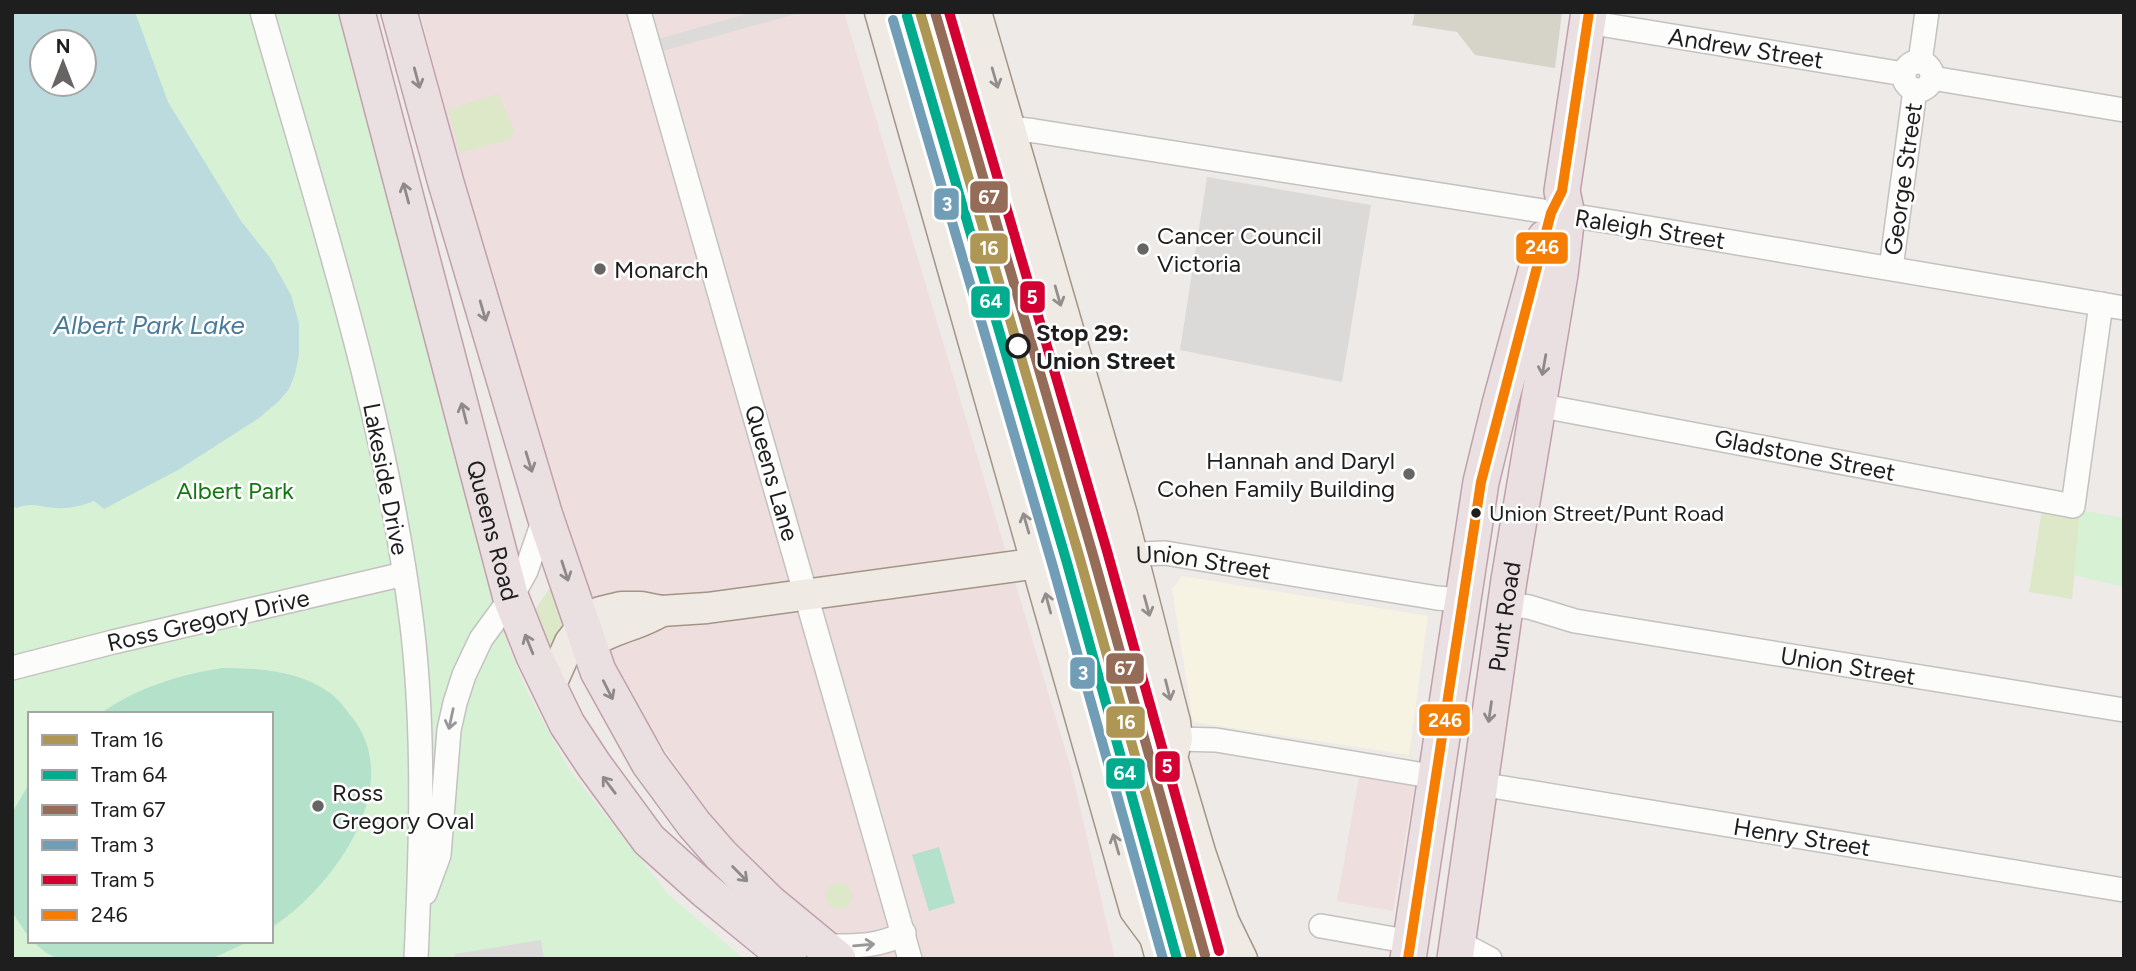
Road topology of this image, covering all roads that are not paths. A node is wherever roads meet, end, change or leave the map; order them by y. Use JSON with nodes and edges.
{"nodes":[{"id":1,"x":262,"y":12,"type":"edge"},
{"id":2,"x":357,"y":12,"type":"edge"},
{"id":3,"x":399,"y":12,"type":"edge"},
{"id":4,"x":639,"y":12,"type":"edge"},
{"id":5,"x":880,"y":12,"type":"edge"},
{"id":6,"x":906,"y":12,"type":"edge"},
{"id":7,"x":946,"y":12,"type":"edge"},
{"id":8,"x":975,"y":12,"type":"edge"},
{"id":9,"x":1927,"y":12,"type":"edge"},
{"id":10,"x":1588,"y":17,"type":"edge"},
{"id":11,"x":1918,"y":76,"type":"junction"},
{"id":12,"x":2124,"y":110,"type":"edge"},
{"id":13,"x":1010,"y":130,"type":"junction"},
{"id":14,"x":997,"y":186,"type":"junction"},
{"id":15,"x":1030,"y":199,"type":"junction"},
{"id":16,"x":1560,"y":206,"type":"junction"},
{"id":17,"x":1891,"y":268,"type":"junction"},
{"id":18,"x":2101,"y":303,"type":"junction"},
{"id":19,"x":2124,"y":307,"type":"edge"},
{"id":20,"x":1537,"y":405,"type":"junction"},
{"id":21,"x":545,"y":516,"type":"junction"},
{"id":22,"x":1118,"y":555,"type":"junction"},
{"id":23,"x":1051,"y":562,"type":"junction"},
{"id":24,"x":404,"y":574,"type":"junction"},
{"id":25,"x":806,"y":594,"type":"junction"},
{"id":26,"x":511,"y":598,"type":"junction"},
{"id":27,"x":1462,"y":600,"type":"junction"},
{"id":28,"x":1505,"y":612,"type":"junction"},
{"id":29,"x":585,"y":637,"type":"junction"},
{"id":30,"x":12,"y":668,"type":"edge"},
{"id":31,"x":549,"y":688,"type":"junction"},
{"id":32,"x":2124,"y":710,"type":"edge"},
{"id":33,"x":1174,"y":748,"type":"junction"},
{"id":34,"x":1436,"y":777,"type":"junction"},
{"id":35,"x":1480,"y":784,"type":"junction"},
{"id":36,"x":649,"y":840,"type":"junction"},
{"id":37,"x":2124,"y":890,"type":"edge"},
{"id":38,"x":418,"y":911,"type":"junction"},
{"id":39,"x":1321,"y":926,"type":"dead end"},
{"id":40,"x":904,"y":933,"type":"junction"},
{"id":41,"x":1158,"y":948,"type":"edge"},
{"id":42,"x":1456,"y":950,"type":"edge"},
{"id":43,"x":1410,"y":951,"type":"edge"},
{"id":44,"x":830,"y":953,"type":"edge"},
{"id":45,"x":416,"y":959,"type":"edge"},
{"id":46,"x":753,"y":959,"type":"edge"},
{"id":47,"x":789,"y":959,"type":"edge"},
{"id":48,"x":910,"y":959,"type":"edge"},
{"id":49,"x":1242,"y":959,"type":"edge"},
{"id":50,"x":1490,"y":959,"type":"edge"}],
"edges":[{"from":1,"to":24,"type":"street","name":"Lakeside Drive"},
{"from":26,"to":2,"type":"highway","name":"Queens Road","one_way":true},
{"from":3,"to":21,"type":"highway","name":"Queens Road","one_way":true},
{"from":4,"to":25,"type":"street","name":"Queens Lane"},
{"from":23,"to":5,"type":"main road","one_way":true},
{"from":6,"to":23,"type":"main road"},
{"from":7,"to":14,"type":"main road"},
{"from":8,"to":13,"type":"main road","one_way":true},
{"from":9,"to":11,"type":"street","name":"George Street"},
{"from":10,"to":11,"type":"street","name":"Andrew Street"},
{"from":10,"to":16,"type":"highway","name":"Punt Road"},
{"from":11,"to":12,"type":"street","name":"Andrew Street"},
{"from":11,"to":17,"type":"street","name":"George Street"},
{"from":13,"to":15,"type":"main road"},
{"from":13,"to":16,"type":"street","name":"Raleigh Street"},
{"from":14,"to":15,"type":"main road"},
{"from":14,"to":22,"type":"main road"},
{"from":15,"to":22,"type":"main road","one_way":true},
{"from":16,"to":17,"type":"street","name":"Raleigh Street"},
{"from":16,"to":20,"type":"highway","name":"Punt Road","one_way":true},
{"from":16,"to":27,"type":"highway","name":"Punt Road"},
{"from":17,"to":18,"type":"street","name":"Raleigh Street"},
{"from":18,"to":19,"type":"street","name":"Raleigh Street"},
{"from":18,"to":20,"type":"street","name":"Gladstone Street"},
{"from":20,"to":28,"type":"highway","name":"Punt Road"},
{"from":21,"to":26,"type":"street"},
{"from":21,"to":29,"type":"highway","name":"Queens Road","one_way":true},
{"from":22,"to":23,"type":"main road","name":"Union Street"},
{"from":22,"to":27,"type":"street","name":"Union Street"},
{"from":22,"to":33,"type":"main road","one_way":true},
{"from":23,"to":25,"type":"main road","name":"Union Street"},
{"from":41,"to":23,"type":"main road","one_way":true},
{"from":24,"to":30,"type":"street","name":"Ross Gregory Drive"},
{"from":24,"to":38,"type":"street","name":"Lakeside Drive"},
{"from":25,"to":29,"type":"main road","name":"Union Street"},
{"from":25,"to":40,"type":"street","name":"Queens Lane"},
{"from":31,"to":26,"type":"highway","name":"Queens Road","one_way":true},
{"from":26,"to":38,"type":"street","one_way":true},
{"from":27,"to":28,"type":"highway","name":"Union Street"},
{"from":27,"to":34,"type":"highway","name":"Punt Road"},
{"from":28,"to":32,"type":"street","name":"Union Street"},
{"from":28,"to":35,"type":"highway","name":"Punt Road","one_way":true},
{"from":29,"to":31,"type":"main road"},
{"from":29,"to":44,"type":"highway","name":"Queens Road","one_way":true},
{"from":36,"to":31,"type":"highway","name":"Queens Road","one_way":true},
{"from":33,"to":34,"type":"street"},
{"from":33,"to":49,"type":"main road"},
{"from":34,"to":43,"type":"highway","name":"Punt Road"},
{"from":35,"to":37,"type":"street","name":"Henry Street"},
{"from":35,"to":42,"type":"highway","name":"Punt Road"},
{"from":36,"to":46,"type":"highway"},
{"from":36,"to":47,"type":"highway","name":"Queens Road"},
{"from":38,"to":45,"type":"street","name":"Lakeside Drive"},
{"from":39,"to":43,"type":"street"},
{"from":44,"to":40,"type":"street","one_way":true},
{"from":40,"to":48,"type":"street","name":"Queens Lane"},
{"from":42,"to":50,"type":"street"}]}
